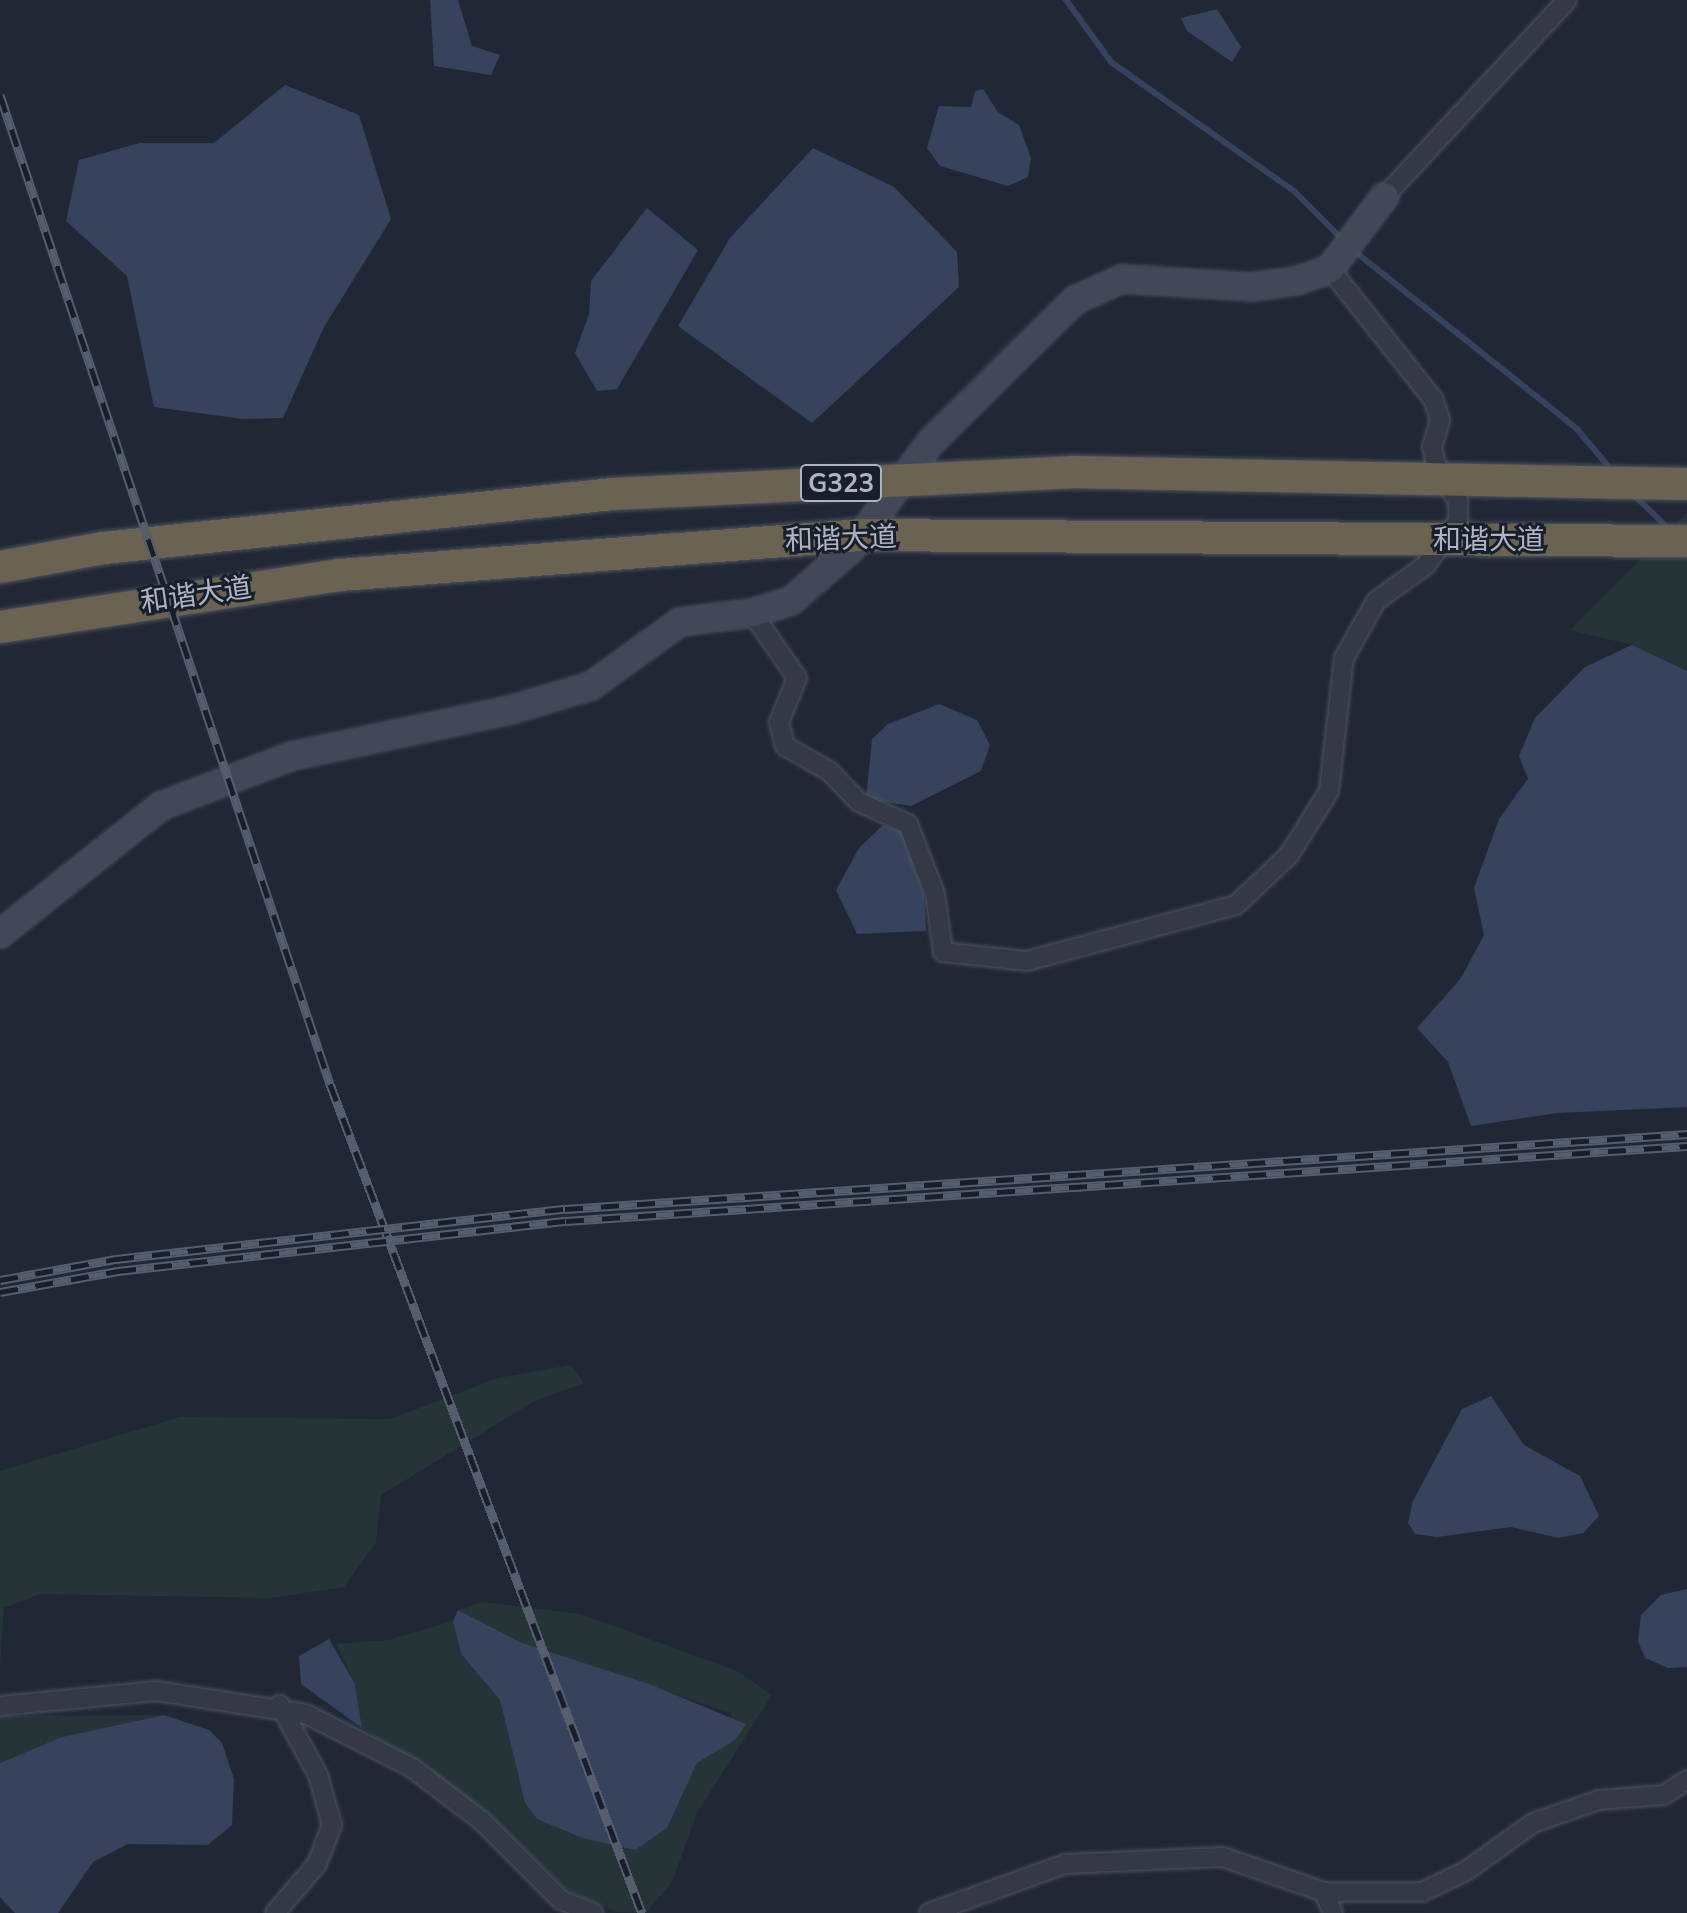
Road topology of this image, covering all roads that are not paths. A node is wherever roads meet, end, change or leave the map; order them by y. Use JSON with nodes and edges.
{"nodes":[{"id":1,"x":1567,"y":0,"type":"edge"},
{"id":2,"x":1385,"y":196,"type":"joint"},
{"id":3,"x":1330,"y":269,"type":"junction"},
{"id":4,"x":1687,"y":484,"type":"edge"},
{"id":5,"x":861,"y":535,"type":"junction"},
{"id":6,"x":1445,"y":539,"type":"junction"},
{"id":7,"x":1678,"y":541,"type":"edge"},
{"id":8,"x":0,"y":567,"type":"edge"},
{"id":9,"x":752,"y":613,"type":"junction"},
{"id":10,"x":0,"y":627,"type":"edge"},
{"id":11,"x":0,"y":934,"type":"edge"},
{"id":12,"x":280,"y":1705,"type":"junction"},
{"id":13,"x":0,"y":1706,"type":"edge"},
{"id":14,"x":1687,"y":1780,"type":"edge"},
{"id":15,"x":1324,"y":1892,"type":"junction"},
{"id":16,"x":275,"y":1913,"type":"edge"},
{"id":17,"x":593,"y":1913,"type":"edge"},
{"id":18,"x":929,"y":1913,"type":"edge"},
{"id":19,"x":1333,"y":1913,"type":"edge"}],
"edges":[{"from":1,"to":2,"type":"street"},
{"from":2,"to":3,"type":"street"},
{"from":3,"to":5,"type":"street"},
{"from":3,"to":6,"type":"street"},
{"from":4,"to":8,"type":"highway","name":"和谐大道","number":"G323"},
{"from":5,"to":6,"type":"highway","name":"和谐大道","number":"G323"},
{"from":5,"to":9,"type":"street"},
{"from":5,"to":10,"type":"highway","name":"和谐大道","number":"G323"},
{"from":6,"to":7,"type":"highway","name":"和谐大道","number":"G323"},
{"from":6,"to":9,"type":"street"},
{"from":9,"to":11,"type":"street"},
{"from":12,"to":13,"type":"street"},
{"from":12,"to":16,"type":"street"},
{"from":12,"to":17,"type":"street"},
{"from":14,"to":15,"type":"street"},
{"from":15,"to":18,"type":"street"},
{"from":15,"to":19,"type":"street"}]}
